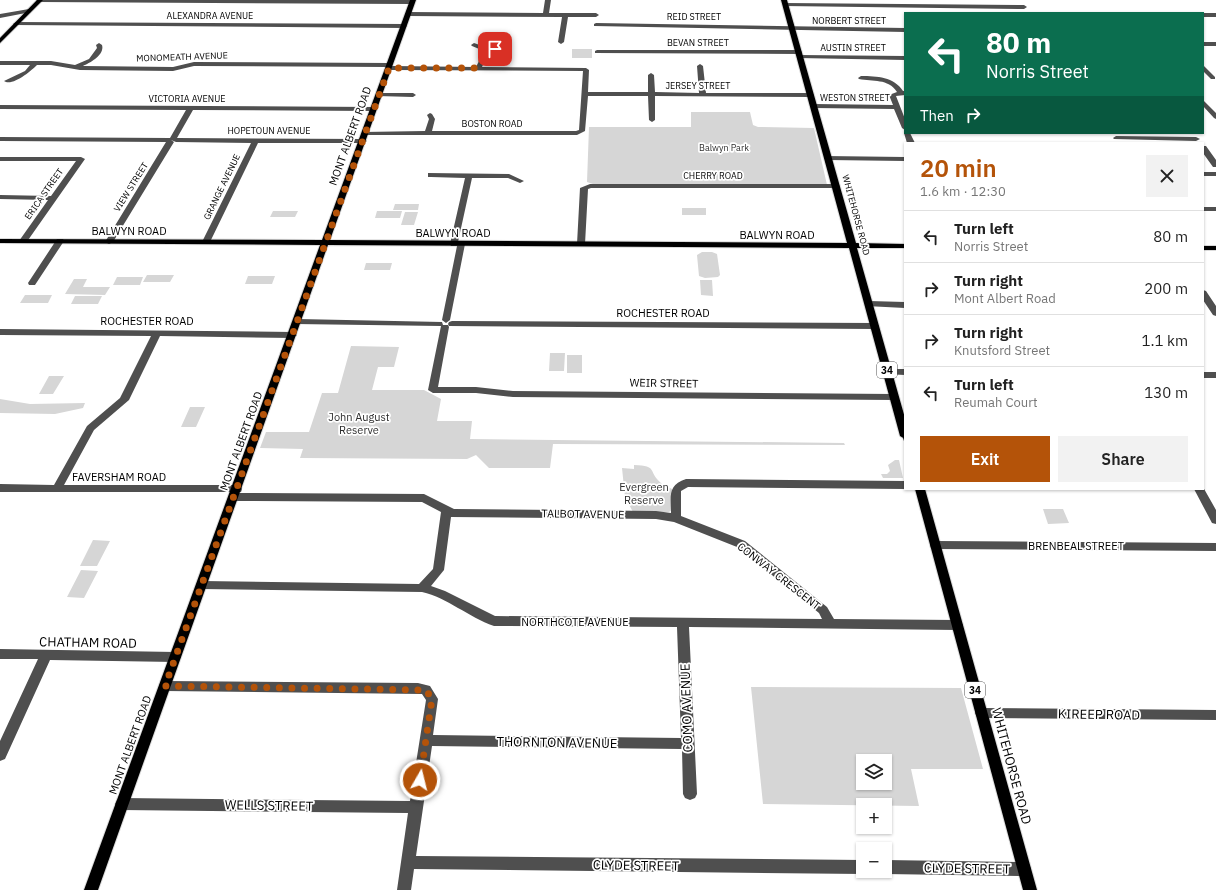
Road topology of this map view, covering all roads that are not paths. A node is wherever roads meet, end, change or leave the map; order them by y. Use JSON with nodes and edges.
{"nodes":[{"id":1,"x":40,"y":0,"type":"edge"},
{"id":2,"x":548,"y":0,"type":"edge"},
{"id":3,"x":1020,"y":0,"type":"edge"},
{"id":4,"x":412,"y":1,"type":"edge"},
{"id":5,"x":785,"y":3,"type":"edge"},
{"id":6,"x":1024,"y":7,"type":"junction"},
{"id":7,"x":29,"y":11,"type":"junction"},
{"id":8,"x":1028,"y":12,"type":"edge"},
{"id":9,"x":408,"y":14,"type":"junction"},
{"id":10,"x":546,"y":14,"type":"junction"},
{"id":11,"x":565,"y":14,"type":"junction"},
{"id":12,"x":596,"y":15,"type":"dead end"},
{"id":13,"x":1204,"y":15,"type":"edge"},
{"id":14,"x":1216,"y":15,"type":"edge"},
{"id":15,"x":0,"y":16,"type":"edge"},
{"id":16,"x":16,"y":24,"type":"junction"},
{"id":17,"x":596,"y":25,"type":"dead end"},
{"id":18,"x":404,"y":26,"type":"junction"},
{"id":19,"x":792,"y":28,"type":"junction"},
{"id":20,"x":904,"y":30,"type":"edge"},
{"id":21,"x":0,"y":41,"type":"edge"},
{"id":22,"x":561,"y":42,"type":"dead end"},
{"id":23,"x":1204,"y":44,"type":"edge"},
{"id":24,"x":1216,"y":44,"type":"edge"},
{"id":25,"x":99,"y":45,"type":"dead end"},
{"id":26,"x":474,"y":45,"type":"dead end"},
{"id":27,"x":503,"y":48,"type":"dead end"},
{"id":28,"x":487,"y":50,"type":"junction"},
{"id":29,"x":597,"y":52,"type":"dead end"},
{"id":30,"x":800,"y":55,"type":"junction"},
{"id":31,"x":904,"y":58,"type":"edge"},
{"id":32,"x":0,"y":63,"type":"edge"},
{"id":33,"x":35,"y":63,"type":"junction"},
{"id":34,"x":389,"y":66,"type":"junction"},
{"id":35,"x":700,"y":66,"type":"dead end"},
{"id":36,"x":75,"y":67,"type":"junction"},
{"id":37,"x":478,"y":68,"type":"junction"},
{"id":38,"x":1204,"y":68,"type":"edge"},
{"id":39,"x":651,"y":75,"type":"dead end"},
{"id":40,"x":861,"y":78,"type":"dead end"},
{"id":41,"x":1214,"y":78,"type":"edge"},
{"id":42,"x":7,"y":81,"type":"dead end"},
{"id":43,"x":903,"y":93,"type":"edge"},
{"id":44,"x":584,"y":94,"type":"junction"},
{"id":45,"x":651,"y":94,"type":"junction"},
{"id":46,"x":379,"y":95,"type":"junction"},
{"id":47,"x":413,"y":95,"type":"dead end"},
{"id":48,"x":703,"y":95,"type":"junction"},
{"id":49,"x":811,"y":95,"type":"junction"},
{"id":50,"x":1204,"y":103,"type":"edge"},
{"id":51,"x":814,"y":106,"type":"junction"},
{"id":52,"x":0,"y":107,"type":"edge"},
{"id":53,"x":897,"y":107,"type":"junction"},
{"id":54,"x":191,"y":108,"type":"junction"},
{"id":55,"x":374,"y":109,"type":"junction"},
{"id":56,"x":430,"y":115,"type":"dead end"},
{"id":57,"x":1216,"y":117,"type":"edge"},
{"id":58,"x":652,"y":120,"type":"dead end"},
{"id":59,"x":904,"y":124,"type":"edge"},
{"id":60,"x":428,"y":133,"type":"junction"},
{"id":61,"x":364,"y":137,"type":"junction"},
{"id":62,"x":1115,"y":138,"type":"edge"},
{"id":63,"x":1195,"y":138,"type":"edge"},
{"id":64,"x":0,"y":139,"type":"edge"},
{"id":65,"x":172,"y":140,"type":"junction"},
{"id":66,"x":256,"y":140,"type":"junction"},
{"id":67,"x":1204,"y":149,"type":"edge"},
{"id":68,"x":828,"y":158,"type":"junction"},
{"id":69,"x":904,"y":158,"type":"edge"},
{"id":70,"x":0,"y":159,"type":"edge"},
{"id":71,"x":1216,"y":164,"type":"edge"},
{"id":72,"x":1204,"y":174,"type":"edge"},
{"id":73,"x":1216,"y":174,"type":"edge"},
{"id":74,"x":431,"y":175,"type":"dead end"},
{"id":75,"x":469,"y":176,"type":"junction"},
{"id":76,"x":520,"y":181,"type":"dead end"},
{"id":77,"x":836,"y":186,"type":"junction"},
{"id":78,"x":0,"y":197,"type":"edge"},
{"id":79,"x":54,"y":198,"type":"junction"},
{"id":80,"x":1204,"y":209,"type":"edge"},
{"id":81,"x":1216,"y":209,"type":"edge"},
{"id":82,"x":0,"y":241,"type":"edge"},
{"id":83,"x":23,"y":241,"type":"junction"},
{"id":84,"x":60,"y":241,"type":"junction"},
{"id":85,"x":109,"y":242,"type":"junction"},
{"id":86,"x":206,"y":242,"type":"junction"},
{"id":87,"x":326,"y":243,"type":"junction"},
{"id":88,"x":458,"y":244,"type":"junction"},
{"id":89,"x":580,"y":244,"type":"junction"},
{"id":90,"x":853,"y":246,"type":"junction"},
{"id":91,"x":904,"y":246,"type":"edge"},
{"id":92,"x":1204,"y":248,"type":"edge"},
{"id":93,"x":1216,"y":248,"type":"edge"},
{"id":94,"x":32,"y":283,"type":"dead end"},
{"id":95,"x":1204,"y":295,"type":"edge"},
{"id":96,"x":869,"y":304,"type":"junction"},
{"id":97,"x":904,"y":305,"type":"edge"},
{"id":98,"x":1216,"y":313,"type":"edge"},
{"id":99,"x":298,"y":322,"type":"junction"},
{"id":100,"x":446,"y":324,"type":"junction"},
{"id":101,"x":875,"y":326,"type":"junction"},
{"id":102,"x":0,"y":332,"type":"edge"},
{"id":103,"x":157,"y":333,"type":"junction"},
{"id":104,"x":293,"y":335,"type":"junction"},
{"id":105,"x":887,"y":372,"type":"junction"},
{"id":106,"x":904,"y":372,"type":"edge"},
{"id":107,"x":1204,"y":374,"type":"edge"},
{"id":108,"x":1216,"y":375,"type":"edge"},
{"id":109,"x":894,"y":397,"type":"junction"},
{"id":110,"x":904,"y":432,"type":"edge"},
{"id":111,"x":904,"y":485,"type":"edge"},
{"id":112,"x":0,"y":488,"type":"edge"},
{"id":113,"x":57,"y":488,"type":"junction"},
{"id":114,"x":920,"y":490,"type":"edge"},
{"id":115,"x":1201,"y":490,"type":"edge"},
{"id":116,"x":236,"y":493,"type":"junction"},
{"id":117,"x":447,"y":510,"type":"junction"},
{"id":118,"x":676,"y":518,"type":"junction"},
{"id":119,"x":1216,"y":520,"type":"edge"},
{"id":120,"x":935,"y":545,"type":"junction"},
{"id":121,"x":1216,"y":547,"type":"edge"},
{"id":122,"x":202,"y":585,"type":"junction"},
{"id":123,"x":422,"y":588,"type":"junction"},
{"id":124,"x":683,"y":622,"type":"junction"},
{"id":125,"x":830,"y":623,"type":"junction"},
{"id":126,"x":957,"y":624,"type":"junction"},
{"id":127,"x":0,"y":654,"type":"edge"},
{"id":128,"x":46,"y":656,"type":"junction"},
{"id":129,"x":175,"y":657,"type":"junction"},
{"id":130,"x":165,"y":686,"type":"junction"},
{"id":131,"x":981,"y":713,"type":"junction"},
{"id":132,"x":1216,"y":715,"type":"edge"},
{"id":133,"x":426,"y":740,"type":"junction"},
{"id":134,"x":688,"y":744,"type":"junction"},
{"id":135,"x":0,"y":755,"type":"edge"},
{"id":136,"x":690,"y":794,"type":"dead end"},
{"id":137,"x":122,"y":804,"type":"junction"},
{"id":138,"x":416,"y":807,"type":"junction"},
{"id":139,"x":408,"y":862,"type":"junction"},
{"id":140,"x":856,"y":867,"type":"edge"},
{"id":141,"x":892,"y":867,"type":"edge"},
{"id":142,"x":1024,"y":869,"type":"junction"},
{"id":143,"x":91,"y":890,"type":"edge"},
{"id":144,"x":404,"y":890,"type":"edge"},
{"id":145,"x":1030,"y":890,"type":"edge"}],
"edges":[{"from":1,"to":4,"type":"street"},
{"from":1,"to":7,"type":"main road"},
{"from":2,"to":10,"type":"street"},
{"from":3,"to":6,"type":"street"},
{"from":4,"to":9,"type":"main road","name":"MONT ALBERT ROAD"},
{"from":5,"to":6,"type":"street"},
{"from":5,"to":19,"type":"main road","name":"WHITEHORSE ROAD","number":"34"},
{"from":6,"to":8,"type":"street"},
{"from":7,"to":15,"type":"street"},
{"from":7,"to":16,"type":"main road"},
{"from":9,"to":10,"type":"street"},
{"from":9,"to":18,"type":"main road","name":"MONT ALBERT ROAD"},
{"from":10,"to":11,"type":"street"},
{"from":11,"to":12,"type":"street"},
{"from":11,"to":22,"type":"street"},
{"from":13,"to":14,"type":"street"},
{"from":16,"to":18,"type":"street","name":"ALEXANDRA AVENUE"},
{"from":16,"to":21,"type":"main road"},
{"from":17,"to":19,"type":"street","name":"REID STREET"},
{"from":18,"to":34,"type":"main road","name":"MONT ALBERT ROAD"},
{"from":19,"to":20,"type":"street","name":"NORBERT STREET"},
{"from":19,"to":30,"type":"main road","name":"WHITEHORSE ROAD","number":"34"},
{"from":23,"to":24,"type":"street"},
{"from":25,"to":36,"type":"street"},
{"from":26,"to":28,"type":"street"},
{"from":27,"to":28,"type":"street"},
{"from":28,"to":37,"type":"street"},
{"from":29,"to":30,"type":"street","name":"BEVAN STREET"},
{"from":30,"to":31,"type":"street","name":"AUSTIN STREET"},
{"from":30,"to":49,"type":"main road","name":"WHITEHORSE ROAD","number":"34"},
{"from":32,"to":33,"type":"street","name":"MONOMEATH AVENUE"},
{"from":33,"to":36,"type":"street","name":"MONOMEATH AVENUE"},
{"from":33,"to":42,"type":"street"},
{"from":34,"to":36,"type":"street","name":"MONOMEATH AVENUE"},
{"from":34,"to":37,"type":"street","name":"MONOMEATH AVENUE"},
{"from":34,"to":46,"type":"main road","name":"MONT ALBERT ROAD"},
{"from":35,"to":48,"type":"street"},
{"from":37,"to":44,"type":"street","name":"MONOMEATH AVENUE"},
{"from":38,"to":41,"type":"street"},
{"from":39,"to":45,"type":"street"},
{"from":40,"to":43,"type":"street"},
{"from":43,"to":53,"type":"street"},
{"from":44,"to":45,"type":"street","name":"JERSEY STREET"},
{"from":44,"to":60,"type":"street","name":"BOSTON ROAD"},
{"from":45,"to":48,"type":"street","name":"JERSEY STREET"},
{"from":45,"to":58,"type":"street"},
{"from":46,"to":47,"type":"street"},
{"from":46,"to":55,"type":"main road","name":"MONT ALBERT ROAD"},
{"from":48,"to":49,"type":"street","name":"JERSEY STREET"},
{"from":49,"to":51,"type":"main road","name":"WHITEHORSE ROAD","number":"34"},
{"from":50,"to":57,"type":"street"},
{"from":51,"to":53,"type":"street","name":"WESTON STREET"},
{"from":51,"to":68,"type":"main road","name":"WHITEHORSE ROAD","number":"34"},
{"from":52,"to":54,"type":"street","name":"VICTORIA AVENUE"},
{"from":53,"to":59,"type":"street"},
{"from":54,"to":55,"type":"street","name":"VICTORIA AVENUE"},
{"from":54,"to":65,"type":"street","name":"VIEW STREET"},
{"from":55,"to":61,"type":"main road","name":"MONT ALBERT ROAD"},
{"from":56,"to":60,"type":"street"},
{"from":60,"to":61,"type":"street","name":"BOSTON ROAD"},
{"from":61,"to":66,"type":"street","name":"HOPETOUN AVENUE"},
{"from":61,"to":87,"type":"main road","name":"MONT ALBERT ROAD"},
{"from":62,"to":63,"type":"street"},
{"from":64,"to":65,"type":"street","name":"HOPETOUN AVENUE"},
{"from":65,"to":66,"type":"street","name":"HOPETOUN AVENUE"},
{"from":65,"to":85,"type":"street","name":"VIEW STREET"},
{"from":66,"to":86,"type":"street","name":"GRANGE AVENUE"},
{"from":67,"to":71,"type":"street"},
{"from":68,"to":69,"type":"street"},
{"from":68,"to":77,"type":"main road","name":"WHITEHORSE ROAD","number":"34"},
{"from":70,"to":79,"type":"street","name":"ERICA STREET"},
{"from":72,"to":73,"type":"street"},
{"from":74,"to":75,"type":"street"},
{"from":75,"to":76,"type":"street"},
{"from":75,"to":88,"type":"street"},
{"from":77,"to":89,"type":"street","name":"CHERRY ROAD"},
{"from":77,"to":90,"type":"main road","name":"WHITEHORSE ROAD","number":"34"},
{"from":78,"to":79,"type":"street"},
{"from":79,"to":83,"type":"street","name":"ERICA STREET"},
{"from":80,"to":81,"type":"street"},
{"from":82,"to":83,"type":"main road","name":"BALWYN ROAD"},
{"from":83,"to":84,"type":"main road","name":"BALWYN ROAD"},
{"from":84,"to":85,"type":"main road","name":"BALWYN ROAD"},
{"from":84,"to":94,"type":"street"},
{"from":85,"to":86,"type":"main road","name":"BALWYN ROAD"},
{"from":86,"to":87,"type":"main road","name":"BALWYN ROAD"},
{"from":87,"to":88,"type":"main road","name":"BALWYN ROAD"},
{"from":87,"to":99,"type":"main road","name":"MONT ALBERT ROAD"},
{"from":88,"to":89,"type":"main road","name":"BALWYN ROAD"},
{"from":88,"to":100,"type":"street"},
{"from":89,"to":90,"type":"main road","name":"BALWYN ROAD"},
{"from":90,"to":91,"type":"main road","name":"BALWYN ROAD"},
{"from":90,"to":96,"type":"main road","name":"WHITEHORSE ROAD","number":"34"},
{"from":92,"to":93,"type":"main road"},
{"from":95,"to":98,"type":"street"},
{"from":96,"to":97,"type":"street"},
{"from":96,"to":101,"type":"main road","name":"WHITEHORSE ROAD","number":"34"},
{"from":99,"to":100,"type":"street","name":"ROCHESTER ROAD"},
{"from":99,"to":104,"type":"main road","name":"MONT ALBERT ROAD"},
{"from":100,"to":101,"type":"street","name":"ROCHESTER ROAD"},
{"from":100,"to":109,"type":"street","name":"WEIR STREET"},
{"from":101,"to":105,"type":"main road","name":"WHITEHORSE ROAD","number":"34"},
{"from":102,"to":103,"type":"street","name":"ROCHESTER ROAD"},
{"from":103,"to":104,"type":"street","name":"ROCHESTER ROAD"},
{"from":103,"to":113,"type":"street"},
{"from":104,"to":116,"type":"main road","name":"MONT ALBERT ROAD"},
{"from":105,"to":106,"type":"street"},
{"from":105,"to":109,"type":"main road","name":"WHITEHORSE ROAD","number":"34"},
{"from":107,"to":108,"type":"street"},
{"from":109,"to":110,"type":"main road","name":"WHITEHORSE ROAD","number":"34"},
{"from":111,"to":118,"type":"street"},
{"from":112,"to":113,"type":"street","name":"FAVERSHAM ROAD"},
{"from":113,"to":116,"type":"street","name":"FAVERSHAM ROAD"},
{"from":114,"to":120,"type":"main road","name":"WHITEHORSE ROAD","number":"34"},
{"from":115,"to":119,"type":"street"},
{"from":116,"to":117,"type":"street","name":"TALBOT AVENUE"},
{"from":116,"to":122,"type":"main road","name":"MONT ALBERT ROAD"},
{"from":117,"to":118,"type":"street","name":"TALBOT AVENUE"},
{"from":117,"to":123,"type":"street"},
{"from":118,"to":125,"type":"street","name":"CONWAY CRESCENT"},
{"from":120,"to":121,"type":"street","name":"BRENBEAL STREET"},
{"from":120,"to":126,"type":"main road","name":"WHITEHORSE ROAD","number":"34"},
{"from":122,"to":123,"type":"street","name":"NORTHCOTE AVENUE"},
{"from":122,"to":129,"type":"main road","name":"MONT ALBERT ROAD"},
{"from":123,"to":124,"type":"street","name":"NORTHCOTE AVENUE"},
{"from":124,"to":125,"type":"street","name":"NORTHCOTE AVENUE"},
{"from":124,"to":134,"type":"street","name":"COMO AVENUE"},
{"from":125,"to":126,"type":"street","name":"NORTHCOTE AVENUE"},
{"from":126,"to":131,"type":"main road","name":"WHITEHORSE ROAD","number":"34"},
{"from":127,"to":128,"type":"street","name":"CHATHAM ROAD"},
{"from":128,"to":129,"type":"street","name":"CHATHAM ROAD"},
{"from":128,"to":135,"type":"street"},
{"from":129,"to":130,"type":"main road","name":"MONT ALBERT ROAD"},
{"from":130,"to":133,"type":"street"},
{"from":130,"to":137,"type":"main road","name":"MONT ALBERT ROAD"},
{"from":131,"to":132,"type":"street","name":"KIREEP ROAD"},
{"from":131,"to":142,"type":"main road","name":"WHITEHORSE ROAD","number":"34"},
{"from":133,"to":134,"type":"street","name":"THORNTON AVENUE"},
{"from":133,"to":138,"type":"street"},
{"from":134,"to":136,"type":"street","name":"COMO AVENUE"},
{"from":137,"to":138,"type":"street","name":"WELLS STREET"},
{"from":137,"to":143,"type":"main road","name":"MONT ALBERT ROAD"},
{"from":138,"to":139,"type":"street"},
{"from":139,"to":140,"type":"street","name":"CLYDE STREET"},
{"from":139,"to":144,"type":"street"},
{"from":141,"to":142,"type":"street","name":"CLYDE STREET"},
{"from":142,"to":145,"type":"main road","name":"WHITEHORSE ROAD","number":"34"}]}
